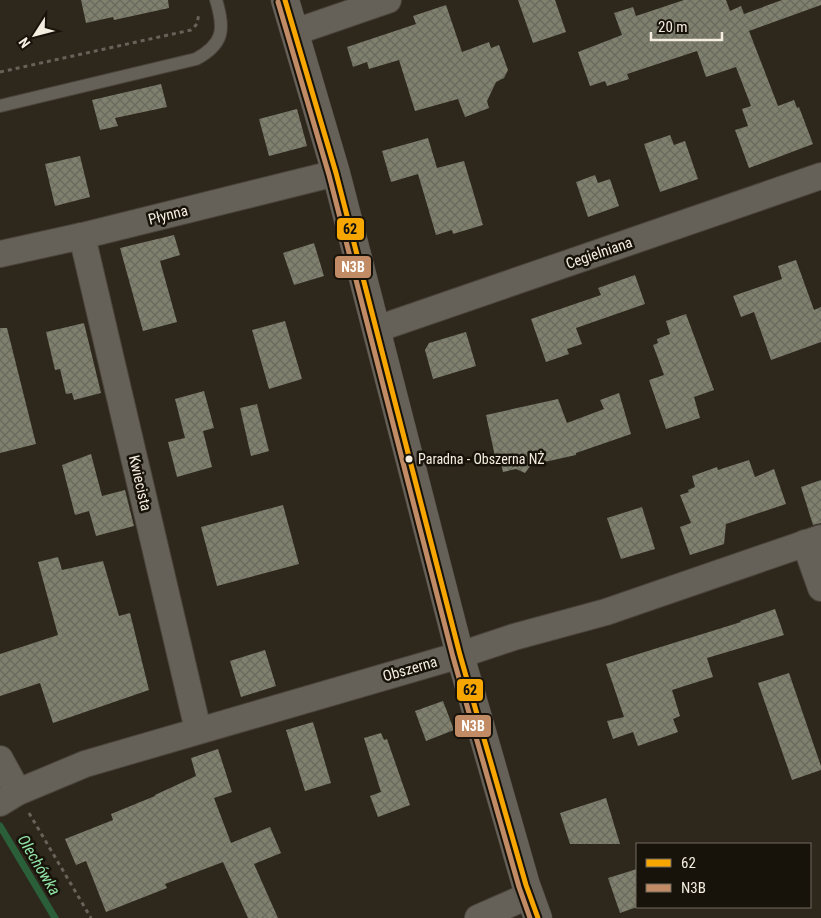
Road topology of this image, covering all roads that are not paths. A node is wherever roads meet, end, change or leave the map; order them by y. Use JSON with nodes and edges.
{"nodes":[{"id":1,"x":216,"y":0,"type":"edge"},
{"id":2,"x":285,"y":0,"type":"edge"},
{"id":3,"x":388,"y":0,"type":"edge"},
{"id":4,"x":295,"y":32,"type":"junction"},
{"id":5,"x":0,"y":106,"type":"edge"},
{"id":6,"x":336,"y":173,"type":"junction"},
{"id":7,"x":821,"y":176,"type":"edge"},
{"id":8,"x":82,"y":236,"type":"junction"},
{"id":9,"x":0,"y":254,"type":"edge"},
{"id":10,"x":377,"y":329,"type":"junction"},
{"id":11,"x":813,"y":540,"type":"edge"},
{"id":12,"x":821,"y":588,"type":"edge"},
{"id":13,"x":460,"y":655,"type":"junction"},
{"id":14,"x":198,"y":730,"type":"junction"},
{"id":15,"x":0,"y":759,"type":"edge"},
{"id":16,"x":8,"y":798,"type":"edge"},
{"id":17,"x":534,"y":907,"type":"edge"},
{"id":18,"x":478,"y":918,"type":"edge"}],
"edges":[{"from":1,"to":5,"type":"lane"},
{"from":2,"to":4,"type":"street"},
{"from":3,"to":4,"type":"street"},
{"from":4,"to":6,"type":"street"},
{"from":6,"to":8,"type":"street","name":"Płynna"},
{"from":6,"to":10,"type":"street"},
{"from":7,"to":10,"type":"street","name":"Cegielniana"},
{"from":8,"to":9,"type":"street","name":"Płynna"},
{"from":8,"to":14,"type":"street","name":"Kwiecista"},
{"from":10,"to":13,"type":"street"},
{"from":11,"to":12,"type":"street"},
{"from":11,"to":13,"type":"street","name":"Obszerna"},
{"from":13,"to":14,"type":"street","name":"Obszerna"},
{"from":13,"to":17,"type":"street"},
{"from":14,"to":16,"type":"street","name":"Obszerna"},
{"from":15,"to":16,"type":"street"},
{"from":17,"to":18,"type":"street"}]}
